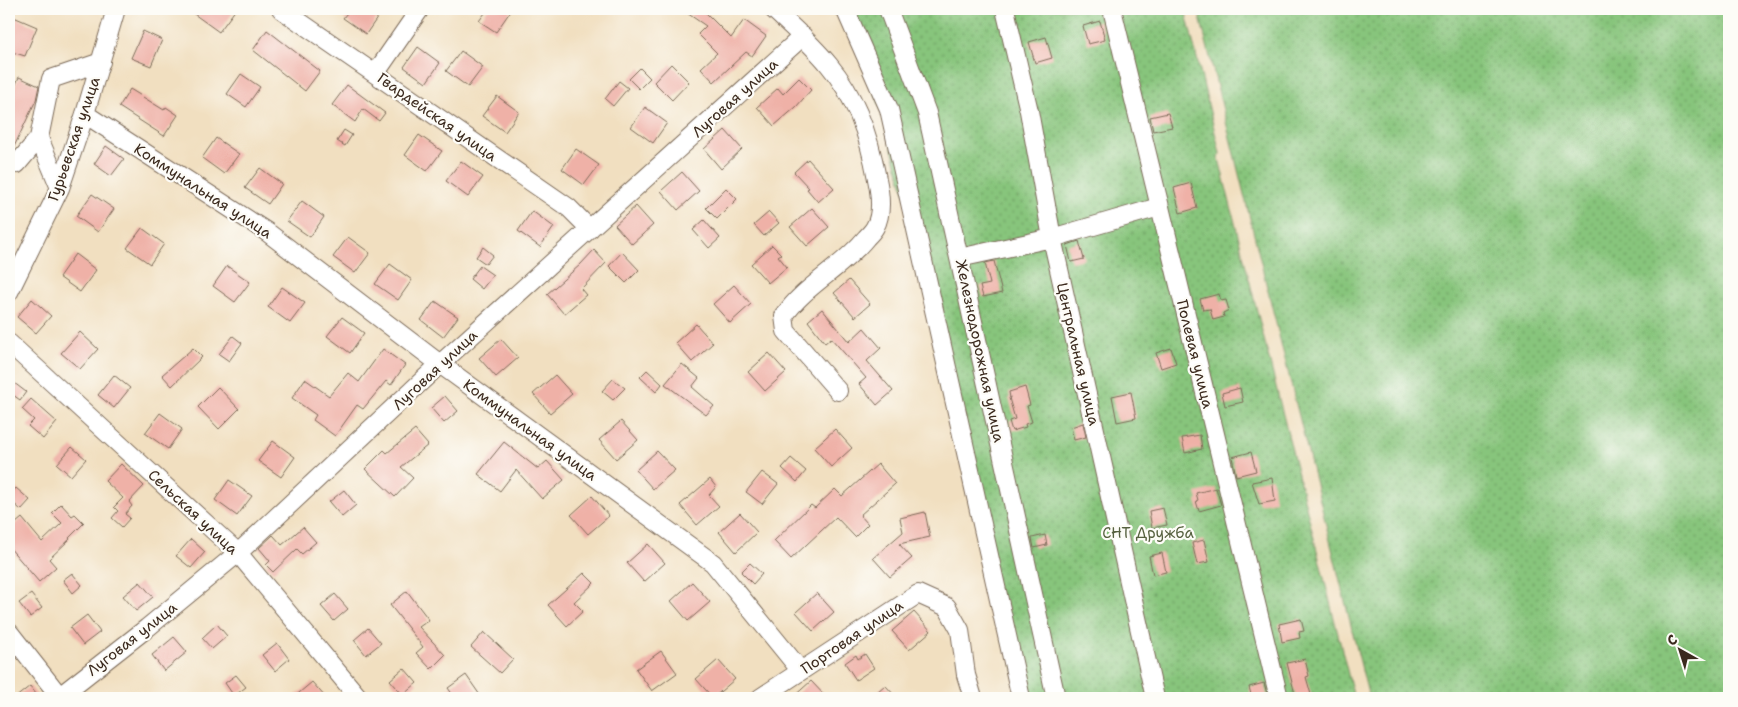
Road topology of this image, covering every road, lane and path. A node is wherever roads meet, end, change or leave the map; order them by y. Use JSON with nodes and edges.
{"nodes":[{"id":1,"x":116,"y":9,"type":"edge"},
{"id":2,"x":281,"y":9,"type":"edge"},
{"id":3,"x":420,"y":9,"type":"edge"},
{"id":4,"x":773,"y":9,"type":"edge"},
{"id":5,"x":845,"y":9,"type":"edge"},
{"id":6,"x":888,"y":9,"type":"edge"},
{"id":7,"x":1004,"y":9,"type":"edge"},
{"id":8,"x":1112,"y":9,"type":"edge"},
{"id":9,"x":803,"y":36,"type":"junction"},
{"id":10,"x":100,"y":62,"type":"junction"},
{"id":11,"x":374,"y":74,"type":"junction"},
{"id":12,"x":85,"y":114,"type":"junction"},
{"id":13,"x":39,"y":138,"type":"junction"},
{"id":14,"x":9,"y":161,"type":"edge"},
{"id":15,"x":60,"y":188,"type":"junction"},
{"id":16,"x":1159,"y":207,"type":"junction"},
{"id":17,"x":590,"y":229,"type":"junction"},
{"id":18,"x":1052,"y":238,"type":"junction"},
{"id":19,"x":960,"y":258,"type":"junction"},
{"id":20,"x":9,"y":292,"type":"edge"},
{"id":21,"x":9,"y":342,"type":"edge"},
{"id":22,"x":440,"y":364,"type":"junction"},
{"id":23,"x":838,"y":391,"type":"dead end"},
{"id":24,"x":238,"y":553,"type":"junction"},
{"id":25,"x":9,"y":632,"type":"edge"},
{"id":26,"x":801,"y":671,"type":"junction"},
{"id":27,"x":966,"y":675,"type":"junction"},
{"id":28,"x":60,"y":697,"type":"edge"},
{"id":29,"x":359,"y":698,"type":"edge"},
{"id":30,"x":760,"y":698,"type":"edge"},
{"id":31,"x":966,"y":698,"type":"edge"},
{"id":32,"x":973,"y":698,"type":"edge"},
{"id":33,"x":1021,"y":698,"type":"edge"},
{"id":34,"x":1056,"y":698,"type":"edge"},
{"id":35,"x":1155,"y":698,"type":"edge"},
{"id":36,"x":1279,"y":698,"type":"edge"}],
"edges":[{"from":1,"to":10,"type":"street","name":"Гурьевская улица"},
{"from":2,"to":11,"type":"street","name":"Гвардейская улица"},
{"from":3,"to":11,"type":"street"},
{"from":4,"to":9,"type":"street"},
{"from":5,"to":33,"type":"street"},
{"from":6,"to":19,"type":"street","name":"Железнодорожная улица"},
{"from":7,"to":18,"type":"street","name":"Центральная улица"},
{"from":8,"to":16,"type":"street","name":"Полевая улица"},
{"from":9,"to":17,"type":"street","name":"Луговая улица"},
{"from":9,"to":23,"type":"street"},
{"from":10,"to":12,"type":"street","name":"Гурьевская улица"},
{"from":10,"to":13,"type":"street"},
{"from":11,"to":17,"type":"street","name":"Гвардейская улица"},
{"from":12,"to":15,"type":"street","name":"Гурьевская улица"},
{"from":12,"to":22,"type":"street","name":"Коммунальная улица"},
{"from":13,"to":14,"type":"street"},
{"from":13,"to":15,"type":"street"},
{"from":15,"to":20,"type":"street","name":"Гурьевская улица"},
{"from":16,"to":18,"type":"street"},
{"from":16,"to":36,"type":"street","name":"Полевая улица"},
{"from":17,"to":22,"type":"street","name":"Луговая улица"},
{"from":18,"to":19,"type":"street"},
{"from":18,"to":35,"type":"street","name":"Центральная улица"},
{"from":19,"to":34,"type":"street","name":"Железнодорожная улица"},
{"from":21,"to":24,"type":"street","name":"Сельская улица"},
{"from":22,"to":24,"type":"street","name":"Луговая улица"},
{"from":22,"to":26,"type":"street","name":"Коммунальная улица"},
{"from":24,"to":28,"type":"street","name":"Луговая улица"},
{"from":24,"to":29,"type":"street","name":"Сельская улица"},
{"from":25,"to":28,"type":"street"},
{"from":26,"to":27,"type":"street","name":"Портовая улица"},
{"from":26,"to":30,"type":"street","name":"Портовая улица"},
{"from":27,"to":31,"type":"street"},
{"from":27,"to":32,"type":"street"}]}
